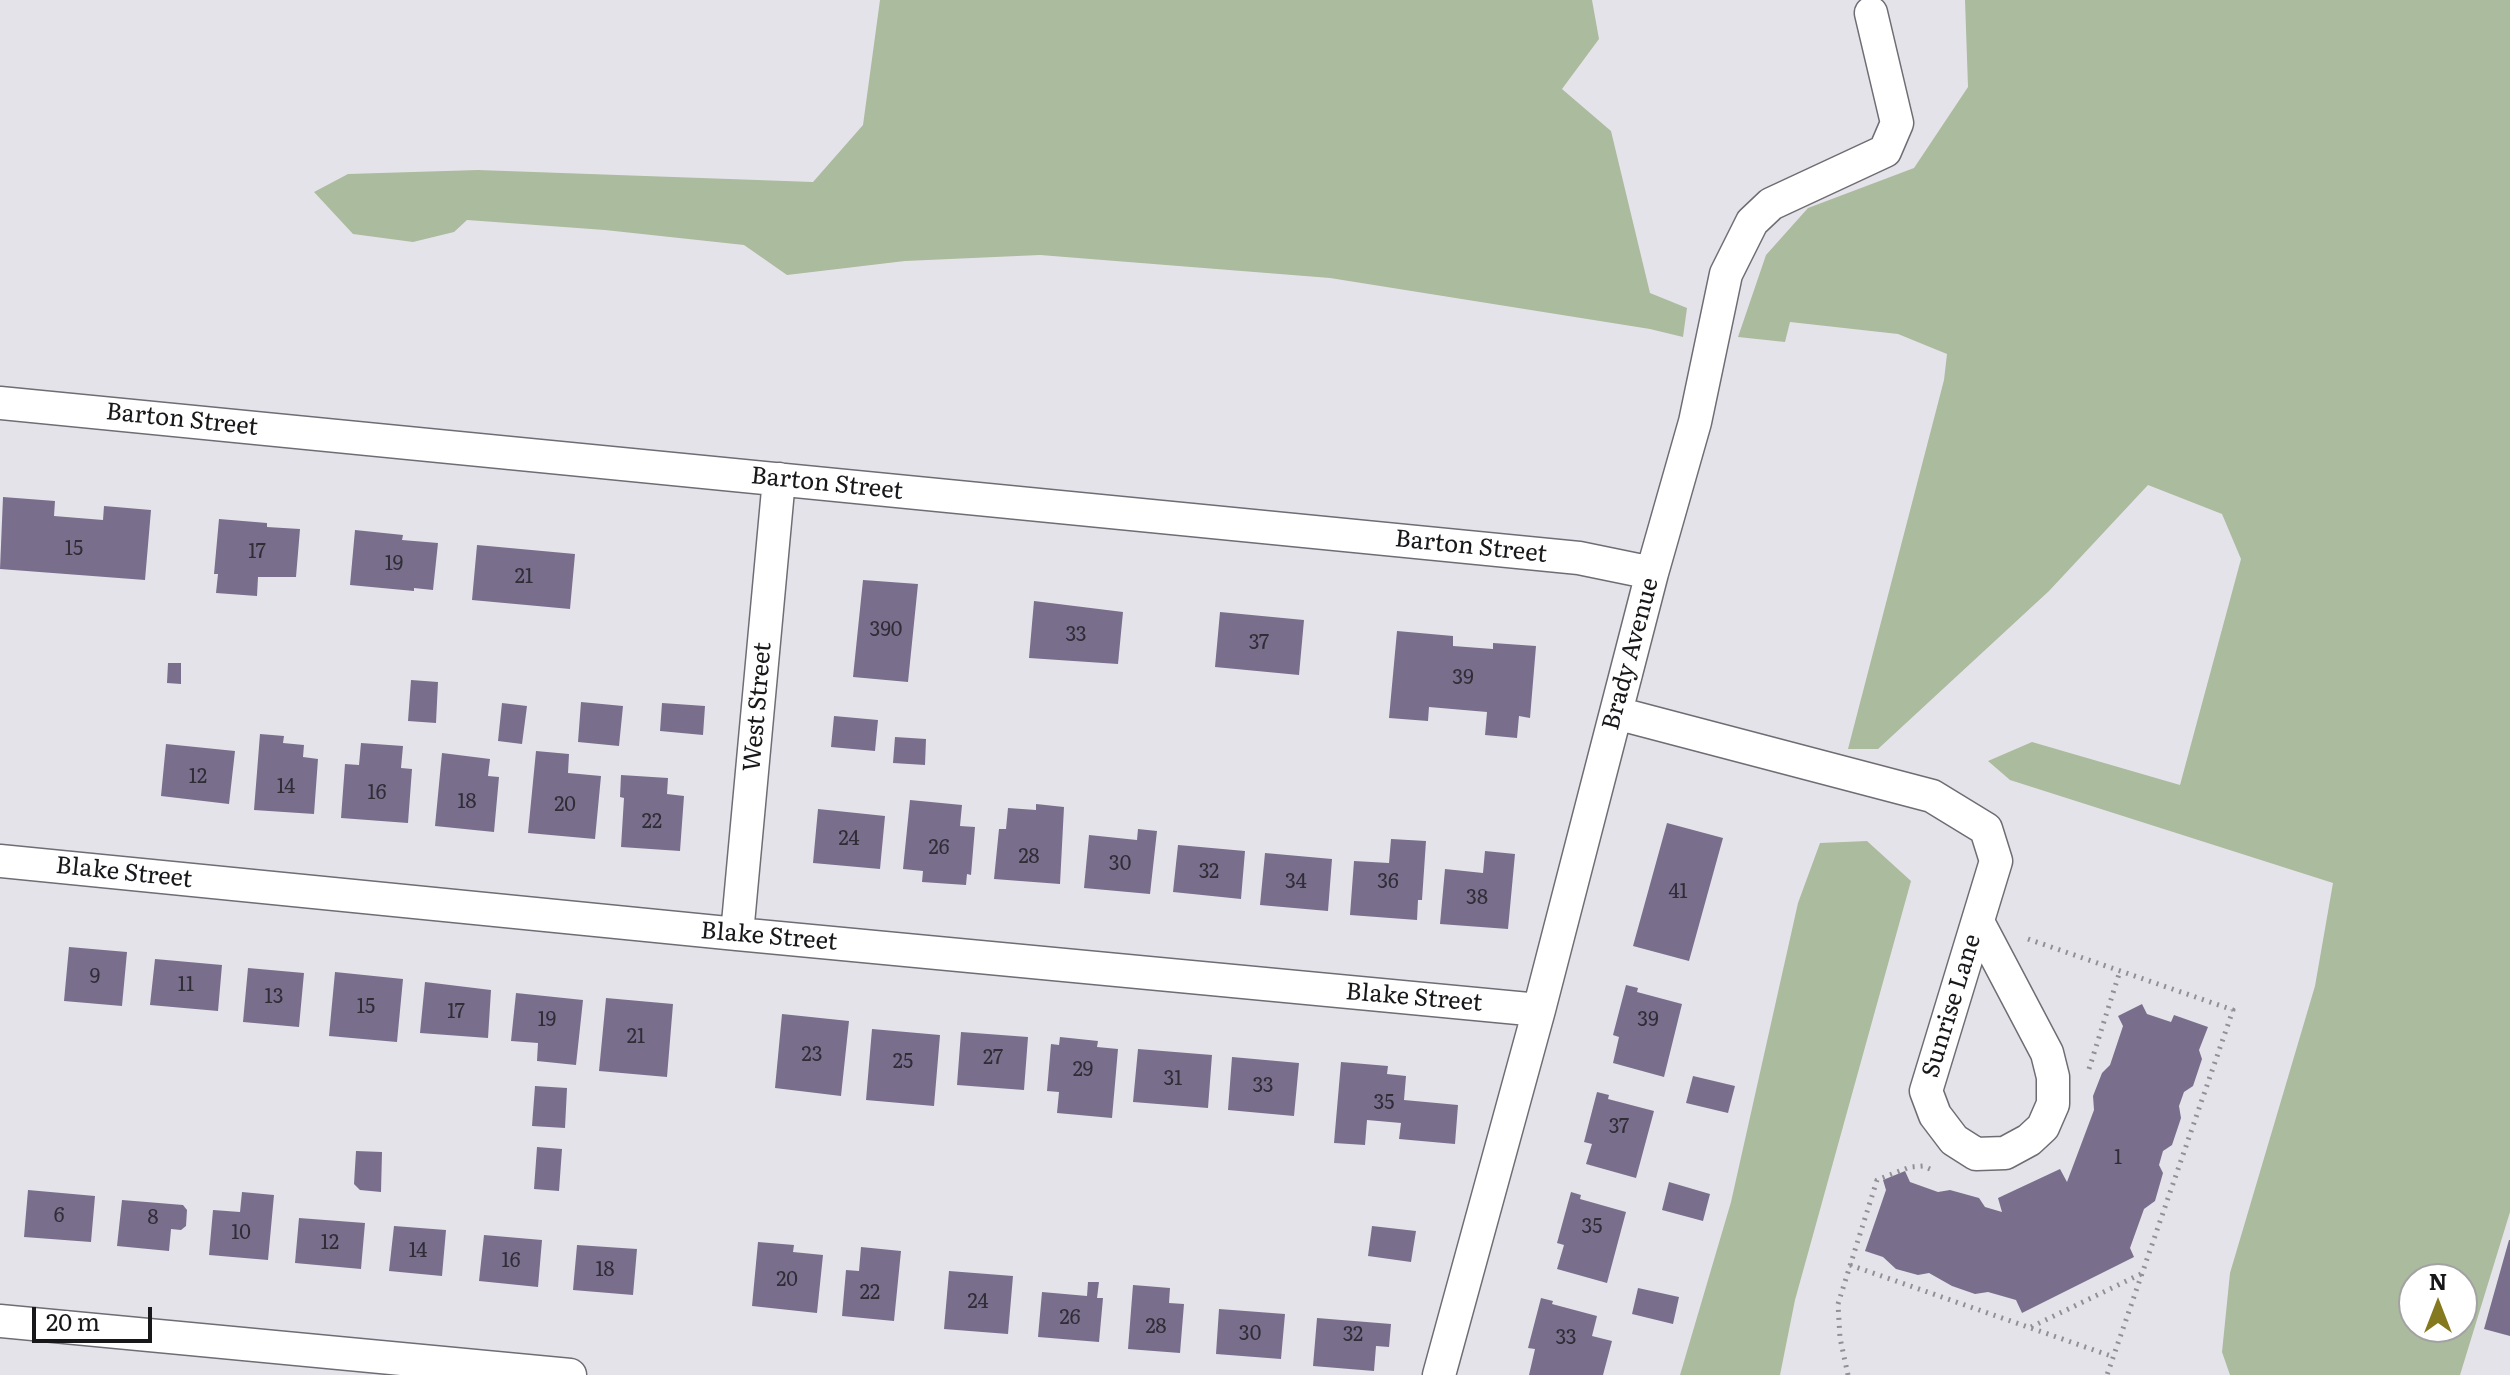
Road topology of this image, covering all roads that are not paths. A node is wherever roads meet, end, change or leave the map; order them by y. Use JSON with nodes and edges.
{"nodes":[{"id":1,"x":1871,"y":13,"type":"dead end"},
{"id":2,"x":0,"y":403,"type":"edge"},
{"id":3,"x":779,"y":479,"type":"junction"},
{"id":4,"x":1652,"y":573,"type":"junction"},
{"id":5,"x":1616,"y":713,"type":"junction"},
{"id":6,"x":0,"y":861,"type":"edge"},
{"id":7,"x":1978,"y":922,"type":"junction"},
{"id":8,"x":737,"y":934,"type":"junction"},
{"id":9,"x":1539,"y":1010,"type":"junction"},
{"id":10,"x":0,"y":1321,"type":"edge"},
{"id":11,"x":570,"y":1375,"type":"edge"},
{"id":12,"x":1439,"y":1375,"type":"edge"}],
"edges":[{"from":1,"to":4,"type":"street","name":"Brady Avenue"},
{"from":2,"to":3,"type":"street","name":"Barton Street"},
{"from":3,"to":4,"type":"street","name":"Barton Street"},
{"from":3,"to":8,"type":"street","name":"West Street"},
{"from":4,"to":5,"type":"street","name":"Brady Avenue"},
{"from":5,"to":7,"type":"street","name":"Sunrise Lane"},
{"from":5,"to":9,"type":"street","name":"Brady Avenue"},
{"from":6,"to":8,"type":"street","name":"Blake Street"},
{"from":7,"to":7,"type":"street","name":"Sunrise Lane"},
{"from":8,"to":9,"type":"street","name":"Blake Street"},
{"from":9,"to":12,"type":"street","name":"Brady Avenue"},
{"from":10,"to":11,"type":"street"}]}
